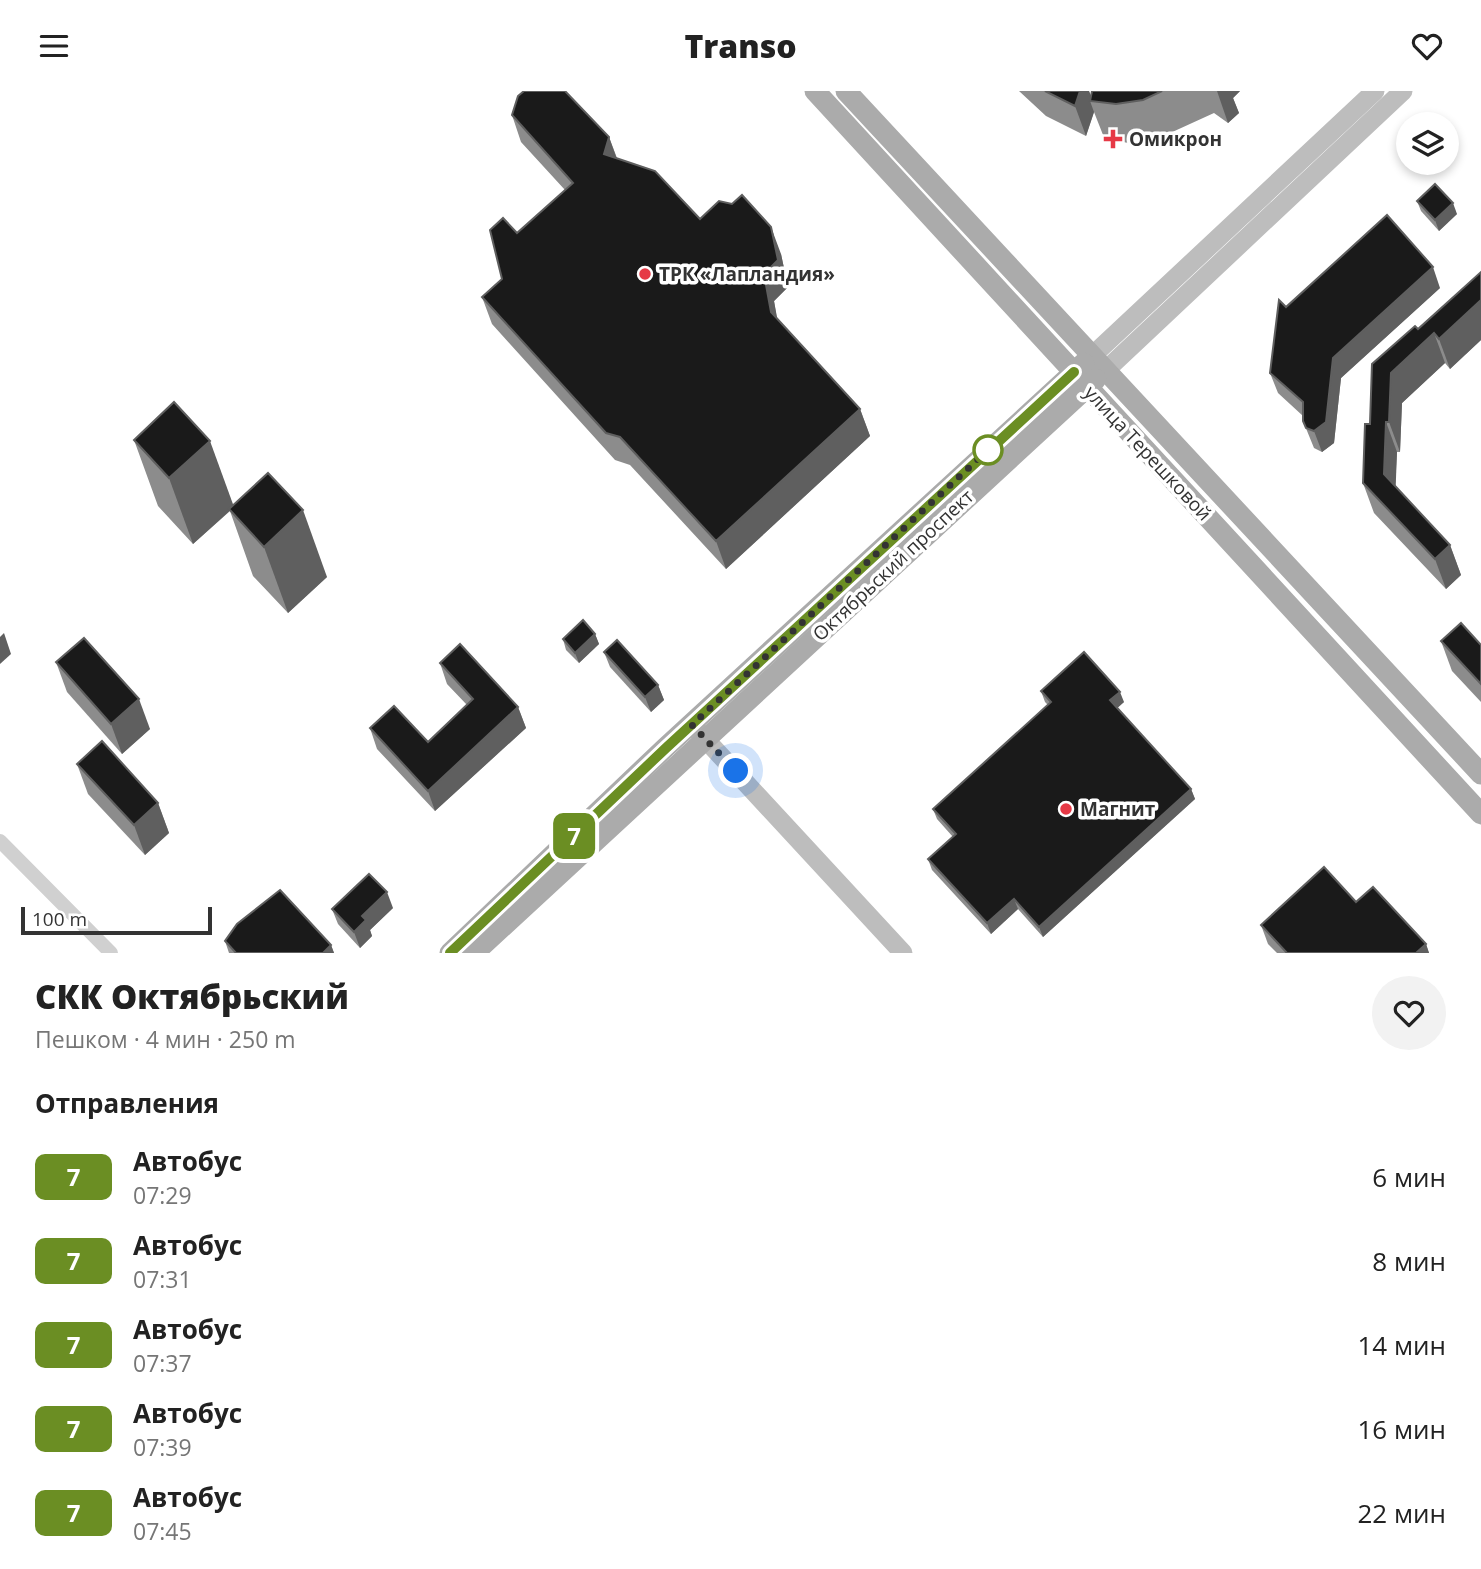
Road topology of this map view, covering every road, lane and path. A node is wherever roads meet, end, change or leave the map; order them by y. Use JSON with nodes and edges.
{"nodes":[{"id":1,"x":815,"y":91,"type":"edge"},
{"id":2,"x":846,"y":91,"type":"edge"},
{"id":3,"x":1375,"y":91,"type":"edge"},
{"id":4,"x":1403,"y":91,"type":"edge"},
{"id":5,"x":1098,"y":364,"type":"junction"},
{"id":6,"x":1080,"y":380,"type":"junction"},
{"id":7,"x":699,"y":731,"type":"junction"},
{"id":8,"x":1481,"y":774,"type":"edge"},
{"id":9,"x":1481,"y":814,"type":"edge"},
{"id":10,"x":0,"y":841,"type":"edge"},
{"id":11,"x":111,"y":953,"type":"edge"},
{"id":12,"x":450,"y":953,"type":"edge"},
{"id":13,"x":474,"y":953,"type":"edge"},
{"id":14,"x":903,"y":953,"type":"edge"}],
"edges":[{"from":1,"to":6,"type":"main road","name":"улица Терешковой"},
{"from":2,"to":5,"type":"main road","name":"улица Терешковой"},
{"from":3,"to":5,"type":"main road","name":"Октябрьский проспект"},
{"from":4,"to":5,"type":"main road","name":"Октябрьский проспект"},
{"from":5,"to":6,"type":"main road","name":"Октябрьский проспект"},
{"from":5,"to":8,"type":"main road","name":"улица Терешковой"},
{"from":6,"to":7,"type":"main road","name":"Октябрьский проспект"},
{"from":6,"to":9,"type":"main road","name":"улица Терешковой"},
{"from":7,"to":12,"type":"main road","name":"Октябрьский проспект"},
{"from":7,"to":13,"type":"main road","name":"Октябрьский проспект"},
{"from":7,"to":14,"type":"main road"},
{"from":10,"to":11,"type":"street"}]}
